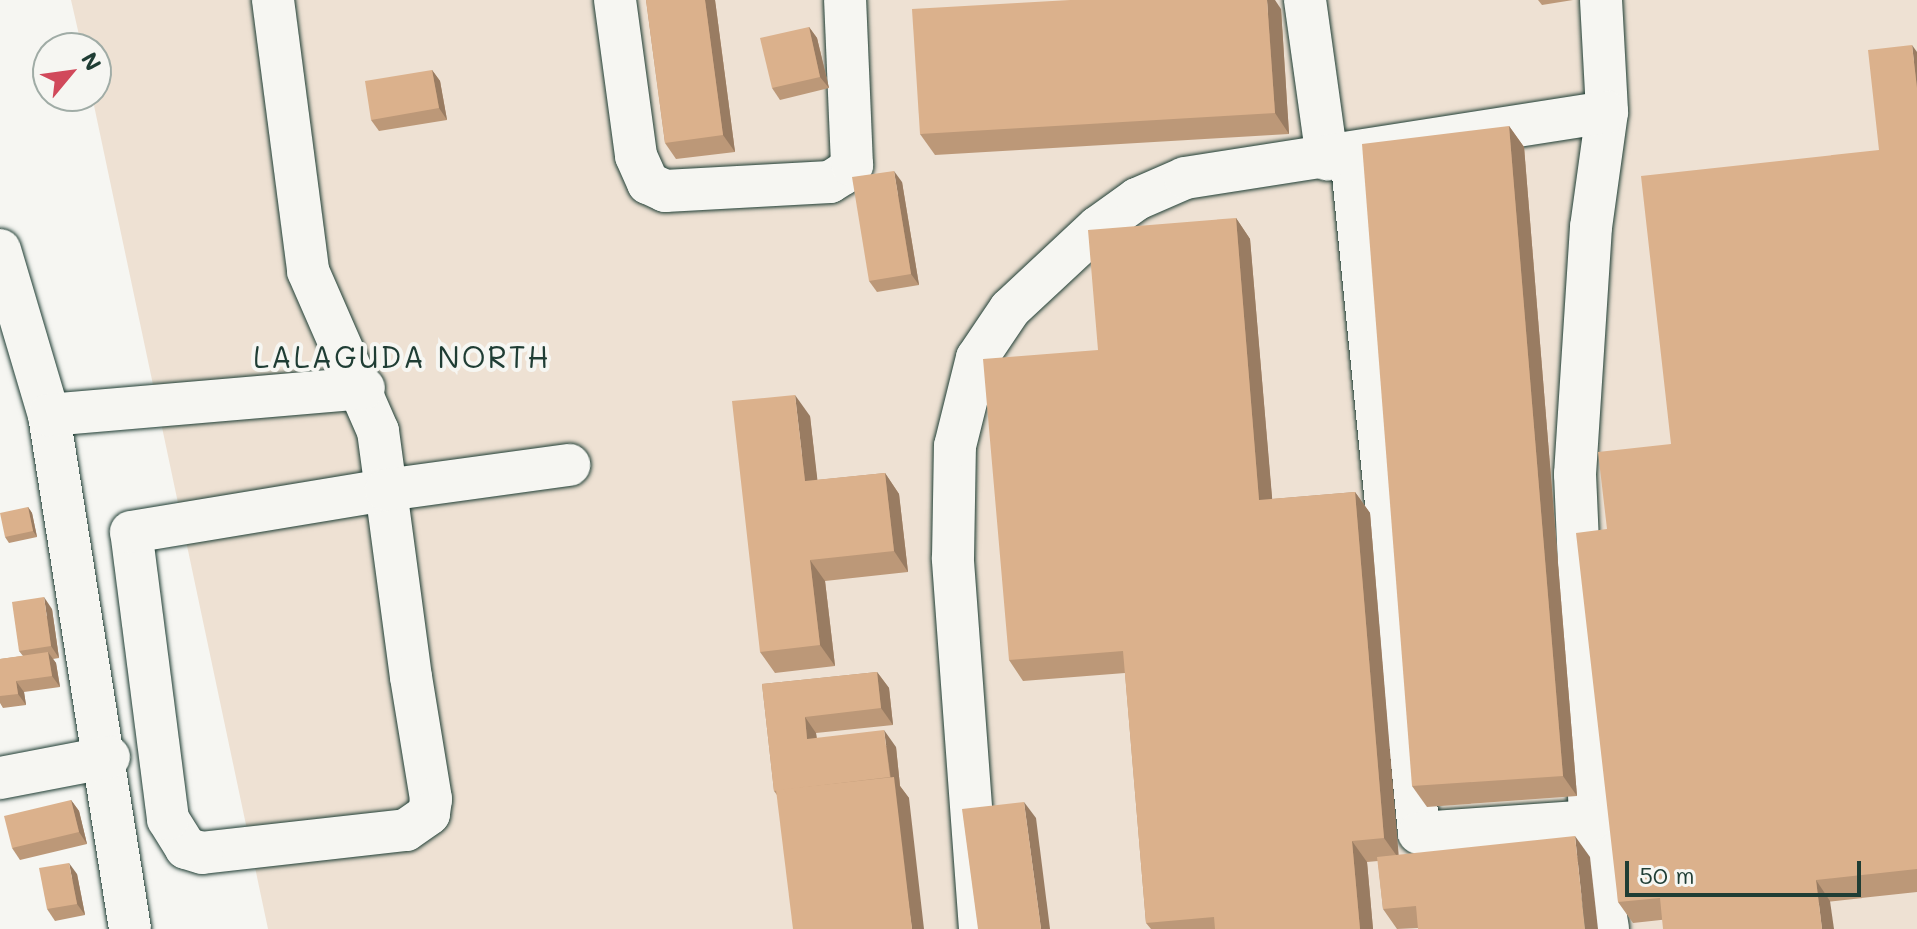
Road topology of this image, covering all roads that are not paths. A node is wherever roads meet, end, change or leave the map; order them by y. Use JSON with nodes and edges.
{"nodes":[{"id":1,"x":273,"y":0,"type":"edge"},
{"id":2,"x":615,"y":0,"type":"edge"},
{"id":3,"x":845,"y":0,"type":"edge"},
{"id":4,"x":1305,"y":0,"type":"edge"},
{"id":5,"x":1601,"y":0,"type":"edge"},
{"id":6,"x":1607,"y":112,"type":"junction"},
{"id":7,"x":1339,"y":157,"type":"junction"},
{"id":8,"x":0,"y":250,"type":"edge"},
{"id":9,"x":10,"y":335,"type":"edge"},
{"id":10,"x":364,"y":388,"type":"junction"},
{"id":11,"x":49,"y":415,"type":"junction"},
{"id":12,"x":569,"y":465,"type":"dead end"},
{"id":13,"x":386,"y":490,"type":"junction"},
{"id":14,"x":109,"y":757,"type":"junction"},
{"id":15,"x":0,"y":778,"type":"edge"},
{"id":16,"x":1590,"y":821,"type":"junction"},
{"id":17,"x":130,"y":929,"type":"edge"},
{"id":18,"x":980,"y":929,"type":"edge"},
{"id":19,"x":1608,"y":929,"type":"edge"}],
"edges":[{"from":1,"to":10,"type":"street"},
{"from":2,"to":3,"type":"street"},
{"from":4,"to":7,"type":"street"},
{"from":5,"to":6,"type":"street"},
{"from":6,"to":7,"type":"street"},
{"from":6,"to":16,"type":"street"},
{"from":7,"to":16,"type":"street"},
{"from":7,"to":18,"type":"street"},
{"from":8,"to":9,"type":"street"},
{"from":9,"to":11,"type":"street"},
{"from":10,"to":11,"type":"street"},
{"from":10,"to":13,"type":"street"},
{"from":11,"to":14,"type":"street"},
{"from":12,"to":13,"type":"street"},
{"from":13,"to":13,"type":"street"},
{"from":14,"to":15,"type":"street"},
{"from":14,"to":17,"type":"street"},
{"from":16,"to":19,"type":"street"}]}
